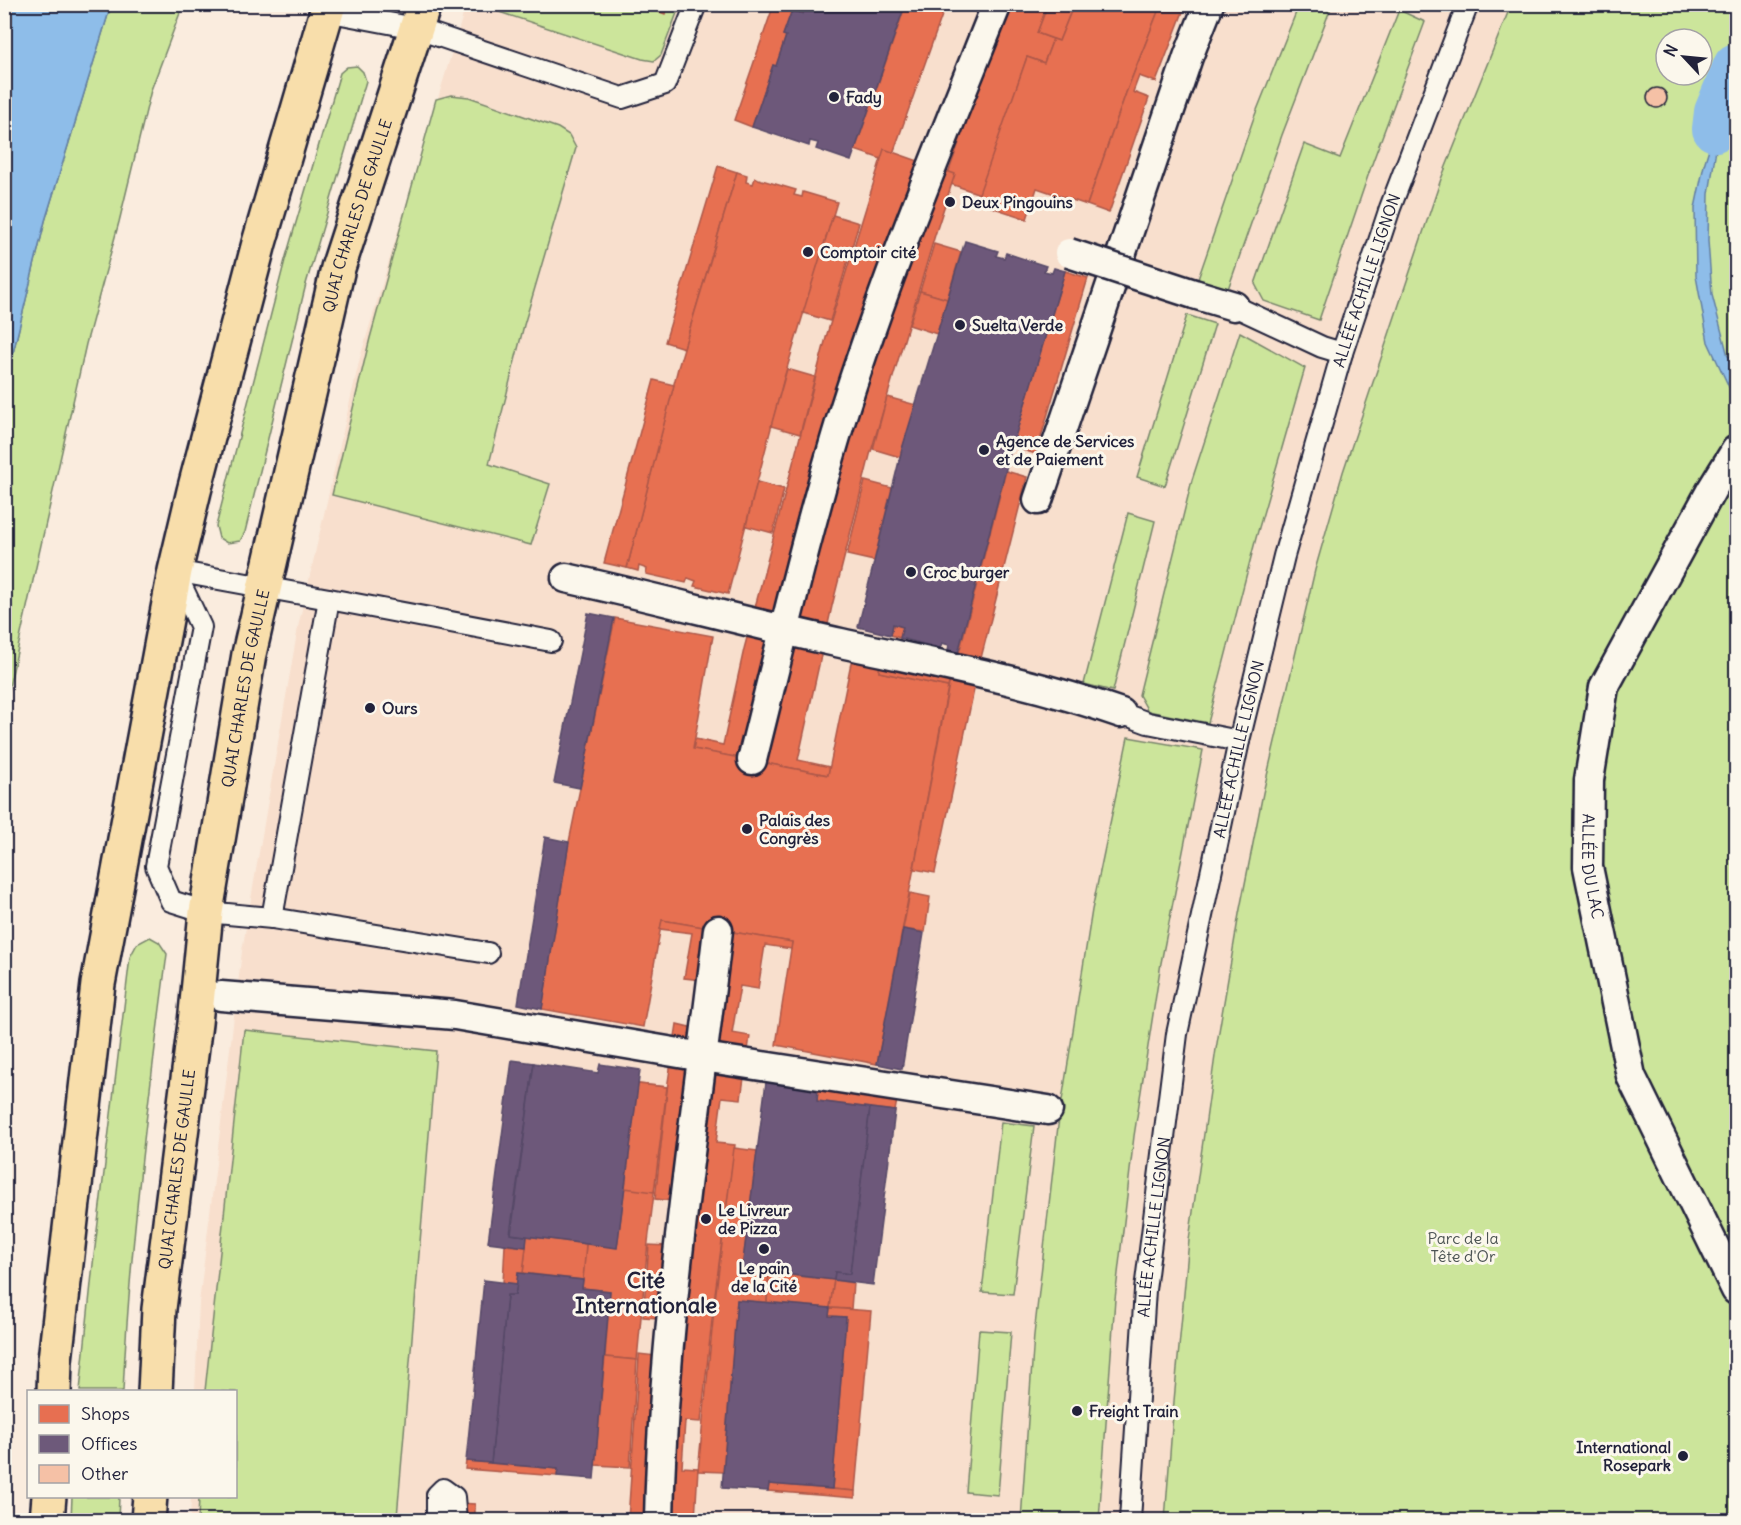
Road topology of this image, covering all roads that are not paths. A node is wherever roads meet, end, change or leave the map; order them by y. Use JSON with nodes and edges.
{"nodes":[{"id":1,"x":696,"y":4,"type":"edge"},
{"id":2,"x":997,"y":4,"type":"edge"},
{"id":3,"x":1209,"y":4,"type":"edge"},
{"id":4,"x":1468,"y":4,"type":"edge"},
{"id":5,"x":328,"y":8,"type":"edge"},
{"id":6,"x":419,"y":16,"type":"edge"},
{"id":7,"x":1069,"y":253,"type":"dead end"},
{"id":8,"x":1234,"y":306,"type":"joint"},
{"id":9,"x":1342,"y":353,"type":"junction"},
{"id":10,"x":1737,"y":450,"type":"edge"},
{"id":11,"x":1038,"y":500,"type":"dead end"},
{"id":12,"x":175,"y":572,"type":"junction"},
{"id":13,"x":566,"y":578,"type":"dead end"},
{"id":14,"x":263,"y":586,"type":"junction"},
{"id":15,"x":329,"y":599,"type":"junction"},
{"id":16,"x":784,"y":631,"type":"junction"},
{"id":17,"x":551,"y":641,"type":"dead end"},
{"id":18,"x":1121,"y":713,"type":"joint"},
{"id":19,"x":1239,"y":741,"type":"junction"},
{"id":20,"x":752,"y":760,"type":"dead end"},
{"id":21,"x":206,"y":912,"type":"junction"},
{"id":22,"x":272,"y":918,"type":"junction"},
{"id":23,"x":718,"y":930,"type":"dead end"},
{"id":24,"x":488,"y":953,"type":"dead end"},
{"id":25,"x":222,"y":996,"type":"dead end"},
{"id":26,"x":703,"y":1057,"type":"junction"},
{"id":27,"x":1048,"y":1110,"type":"dead end"},
{"id":28,"x":1737,"y":1290,"type":"edge"},
{"id":29,"x":54,"y":1390,"type":"edge"},
{"id":30,"x":155,"y":1390,"type":"edge"},
{"id":31,"x":49,"y":1498,"type":"edge"},
{"id":32,"x":150,"y":1498,"type":"edge"},
{"id":33,"x":47,"y":1521,"type":"edge"},
{"id":34,"x":148,"y":1521,"type":"edge"},
{"id":35,"x":437,"y":1521,"type":"edge"},
{"id":36,"x":456,"y":1521,"type":"edge"},
{"id":37,"x":659,"y":1521,"type":"edge"},
{"id":38,"x":1130,"y":1521,"type":"edge"}],
"edges":[{"from":1,"to":6,"type":"lane"},
{"from":2,"to":16,"type":"street"},
{"from":3,"to":11,"type":"street"},
{"from":4,"to":9,"type":"lane","name":"ALLÉE ACHILLE LIGNON"},
{"from":5,"to":6,"type":"lane"},
{"from":5,"to":12,"type":"main road"},
{"from":6,"to":14,"type":"main road","name":"QUAI CHARLES DE GAULLE"},
{"from":7,"to":8,"type":"street","bridge":true},
{"from":8,"to":9,"type":"lane"},
{"from":9,"to":19,"type":"lane","name":"ALLÉE ACHILLE LIGNON"},
{"from":10,"to":28,"type":"street","name":"ALLÉE DU LAC"},
{"from":12,"to":14,"type":"lane"},
{"from":12,"to":21,"type":"lane"},
{"from":12,"to":29,"type":"main road"},
{"from":13,"to":16,"type":"street"},
{"from":14,"to":15,"type":"lane"},
{"from":14,"to":21,"type":"main road","name":"QUAI CHARLES DE GAULLE"},
{"from":15,"to":17,"type":"lane"},
{"from":15,"to":22,"type":"lane"},
{"from":16,"to":18,"type":"street"},
{"from":16,"to":20,"type":"street"},
{"from":18,"to":19,"type":"lane"},
{"from":19,"to":38,"type":"lane","name":"ALLÉE ACHILLE LIGNON"},
{"from":21,"to":22,"type":"lane"},
{"from":21,"to":30,"type":"main road","name":"QUAI CHARLES DE GAULLE"},
{"from":22,"to":24,"type":"lane"},
{"from":23,"to":26,"type":"street"},
{"from":25,"to":26,"type":"street"},
{"from":26,"to":27,"type":"street"},
{"from":26,"to":37,"type":"street"},
{"from":31,"to":33,"type":"main road"},
{"from":32,"to":34,"type":"main road"},
{"from":35,"to":36,"type":"lane"}]}
